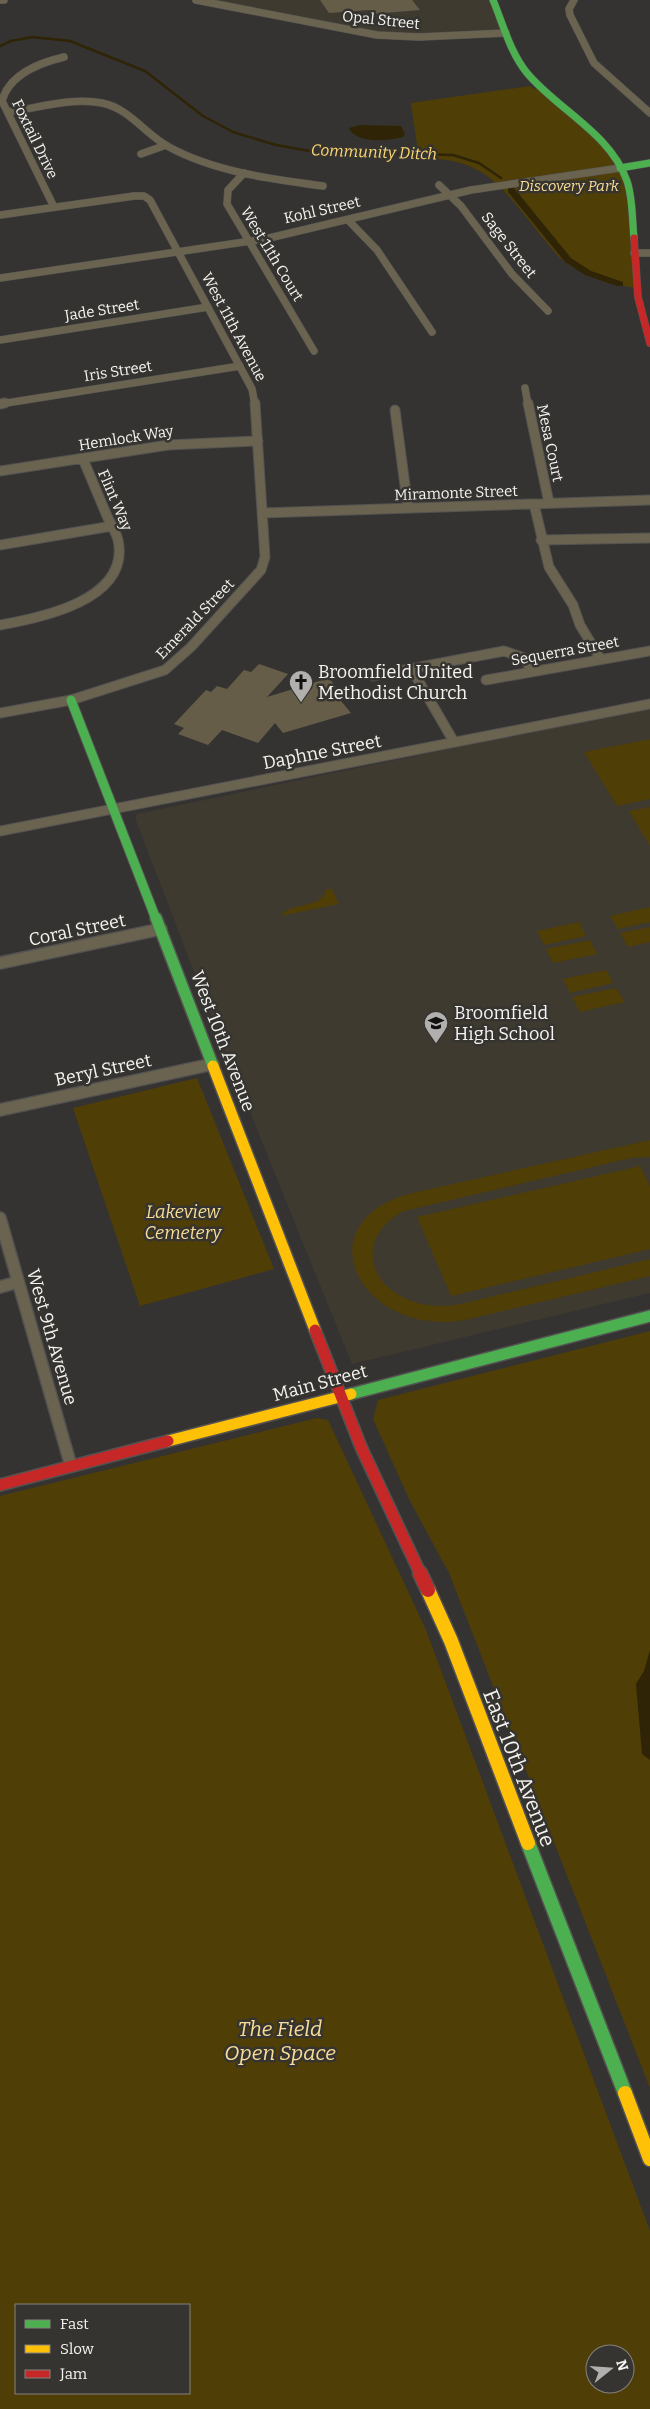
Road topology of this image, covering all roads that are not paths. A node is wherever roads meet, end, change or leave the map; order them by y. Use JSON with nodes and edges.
{"nodes":[{"id":1,"x":196,"y":0,"type":"edge"},
{"id":2,"x":494,"y":0,"type":"edge"},
{"id":3,"x":574,"y":0,"type":"edge"},
{"id":4,"x":506,"y":33,"type":"junction"},
{"id":5,"x":64,"y":57,"type":"dead end"},
{"id":6,"x":108,"y":98,"type":"dead end"},
{"id":7,"x":101,"y":102,"type":"junction"},
{"id":8,"x":8,"y":112,"type":"junction"},
{"id":9,"x":650,"y":113,"type":"edge"},
{"id":10,"x":166,"y":145,"type":"junction"},
{"id":11,"x":141,"y":154,"type":"dead end"},
{"id":12,"x":650,"y":163,"type":"edge"},
{"id":13,"x":620,"y":168,"type":"junction"},
{"id":14,"x":244,"y":173,"type":"junction"},
{"id":15,"x":439,"y":185,"type":"dead end"},
{"id":16,"x":323,"y":186,"type":"dead end"},
{"id":17,"x":449,"y":195,"type":"junction"},
{"id":18,"x":54,"y":207,"type":"junction"},
{"id":19,"x":0,"y":215,"type":"edge"},
{"id":20,"x":348,"y":220,"type":"junction"},
{"id":21,"x":248,"y":242,"type":"junction"},
{"id":22,"x":178,"y":252,"type":"junction"},
{"id":23,"x":634,"y":253,"type":"junction"},
{"id":24,"x":650,"y":253,"type":"edge"},
{"id":25,"x":0,"y":278,"type":"edge"},
{"id":26,"x":208,"y":307,"type":"junction"},
{"id":27,"x":548,"y":311,"type":"dead end"},
{"id":28,"x":432,"y":332,"type":"dead end"},
{"id":29,"x":0,"y":340,"type":"edge"},
{"id":30,"x":650,"y":343,"type":"edge"},
{"id":31,"x":314,"y":351,"type":"dead end"},
{"id":32,"x":240,"y":366,"type":"junction"},
{"id":33,"x":525,"y":388,"type":"dead end"},
{"id":34,"x":0,"y":404,"type":"edge"},
{"id":35,"x":395,"y":410,"type":"dead end"},
{"id":36,"x":258,"y":441,"type":"junction"},
{"id":37,"x":82,"y":459,"type":"junction"},
{"id":38,"x":0,"y":471,"type":"edge"},
{"id":39,"x":650,"y":500,"type":"edge"},
{"id":40,"x":549,"y":503,"type":"junction"},
{"id":41,"x":534,"y":504,"type":"junction"},
{"id":42,"x":408,"y":508,"type":"junction"},
{"id":43,"x":262,"y":513,"type":"junction"},
{"id":44,"x":112,"y":526,"type":"junction"},
{"id":45,"x":650,"y":538,"type":"edge"},
{"id":46,"x":541,"y":540,"type":"junction"},
{"id":47,"x":0,"y":545,"type":"edge"},
{"id":48,"x":0,"y":625,"type":"edge"},
{"id":49,"x":650,"y":651,"type":"edge"},
{"id":50,"x":600,"y":658,"type":"junction"},
{"id":51,"x":411,"y":668,"type":"junction"},
{"id":52,"x":532,"y":671,"type":"junction"},
{"id":53,"x":373,"y":676,"type":"dead end"},
{"id":54,"x":486,"y":680,"type":"dead end"},
{"id":55,"x":71,"y":700,"type":"junction"},
{"id":56,"x":650,"y":704,"type":"edge"},
{"id":57,"x":0,"y":713,"type":"edge"},
{"id":58,"x":454,"y":742,"type":"junction"},
{"id":59,"x":115,"y":809,"type":"junction"},
{"id":60,"x":0,"y":831,"type":"edge"},
{"id":61,"x":161,"y":929,"type":"junction"},
{"id":62,"x":0,"y":963,"type":"edge"},
{"id":63,"x":213,"y":1064,"type":"junction"},
{"id":64,"x":0,"y":1110,"type":"edge"},
{"id":65,"x":0,"y":1218,"type":"edge"},
{"id":66,"x":18,"y":1282,"type":"junction"},
{"id":67,"x":0,"y":1287,"type":"edge"},
{"id":68,"x":650,"y":1316,"type":"edge"},
{"id":69,"x":341,"y":1395,"type":"junction"},
{"id":70,"x":71,"y":1466,"type":"junction"},
{"id":71,"x":0,"y":1485,"type":"edge"},
{"id":72,"x":650,"y":2159,"type":"edge"}],
"edges":[{"from":1,"to":4,"type":"street","name":"Opal Street"},
{"from":2,"to":4,"type":"street"},
{"from":3,"to":9,"type":"street"},
{"from":4,"to":13,"type":"street"},
{"from":5,"to":8,"type":"street","name":"Foxtail Drive"},
{"from":6,"to":7,"type":"street"},
{"from":7,"to":8,"type":"street"},
{"from":7,"to":10,"type":"street"},
{"from":8,"to":18,"type":"street","name":"Foxtail Drive"},
{"from":10,"to":11,"type":"street"},
{"from":10,"to":14,"type":"street"},
{"from":12,"to":13,"type":"street","name":"Kohl Street"},
{"from":13,"to":17,"type":"street","name":"Kohl Street"},
{"from":13,"to":23,"type":"street"},
{"from":14,"to":16,"type":"street"},
{"from":14,"to":21,"type":"street","name":"West 11th Court"},
{"from":15,"to":17,"type":"street","name":"Sage Street"},
{"from":17,"to":20,"type":"street","name":"Kohl Street"},
{"from":17,"to":27,"type":"street","name":"Sage Street"},
{"from":18,"to":19,"type":"street"},
{"from":18,"to":22,"type":"street","name":"West 11th Avenue"},
{"from":20,"to":21,"type":"street","name":"Kohl Street"},
{"from":20,"to":28,"type":"street"},
{"from":21,"to":22,"type":"street","name":"Kohl Street"},
{"from":21,"to":31,"type":"street","name":"West 11th Court"},
{"from":22,"to":25,"type":"street","name":"Kohl Street"},
{"from":22,"to":26,"type":"street","name":"West 11th Avenue"},
{"from":23,"to":24,"type":"street"},
{"from":23,"to":30,"type":"street"},
{"from":26,"to":29,"type":"street","name":"Jade Street"},
{"from":26,"to":32,"type":"street","name":"West 11th Avenue"},
{"from":32,"to":34,"type":"street","name":"Iris Street"},
{"from":32,"to":36,"type":"street","name":"West 11th Avenue"},
{"from":33,"to":40,"type":"street","name":"Mesa Court"},
{"from":35,"to":42,"type":"street"},
{"from":36,"to":37,"type":"street","name":"Hemlock Way"},
{"from":36,"to":43,"type":"street","name":"West 11th Avenue"},
{"from":37,"to":38,"type":"street","name":"Hemlock Way"},
{"from":37,"to":44,"type":"street","name":"Flint Way"},
{"from":39,"to":40,"type":"street","name":"Miramonte Street"},
{"from":40,"to":41,"type":"street","name":"Miramonte Street"},
{"from":41,"to":42,"type":"street","name":"Miramonte Street"},
{"from":41,"to":46,"type":"street"},
{"from":42,"to":43,"type":"street","name":"Miramonte Street"},
{"from":43,"to":55,"type":"street","name":"Emerald Street"},
{"from":44,"to":47,"type":"street"},
{"from":44,"to":48,"type":"street","name":"Flint Way"},
{"from":45,"to":46,"type":"street"},
{"from":46,"to":50,"type":"street"},
{"from":49,"to":50,"type":"street","name":"Sequerra Street"},
{"from":50,"to":52,"type":"street","name":"Sequerra Street"},
{"from":51,"to":52,"type":"street"},
{"from":51,"to":53,"type":"street"},
{"from":51,"to":58,"type":"street"},
{"from":52,"to":54,"type":"street","name":"Sequerra Street"},
{"from":55,"to":57,"type":"street","name":"Emerald Street"},
{"from":55,"to":59,"type":"street","name":"West 10th Avenue"},
{"from":56,"to":58,"type":"street","name":"Daphne Street"},
{"from":58,"to":59,"type":"street","name":"Daphne Street"},
{"from":59,"to":60,"type":"street","name":"Daphne Street"},
{"from":59,"to":61,"type":"street","name":"West 10th Avenue"},
{"from":61,"to":62,"type":"street","name":"Coral Street"},
{"from":61,"to":63,"type":"street","name":"West 10th Avenue"},
{"from":63,"to":64,"type":"street","name":"Beryl Street"},
{"from":63,"to":69,"type":"street","name":"West 10th Avenue"},
{"from":65,"to":66,"type":"street","name":"West 9th Avenue"},
{"from":66,"to":67,"type":"street"},
{"from":66,"to":70,"type":"street","name":"West 9th Avenue"},
{"from":68,"to":69,"type":"street","name":"Main Street"},
{"from":69,"to":70,"type":"street","name":"Main Street"},
{"from":69,"to":72,"type":"street","name":"East 10th Avenue"},
{"from":70,"to":71,"type":"street","name":"Main Street"}]}
